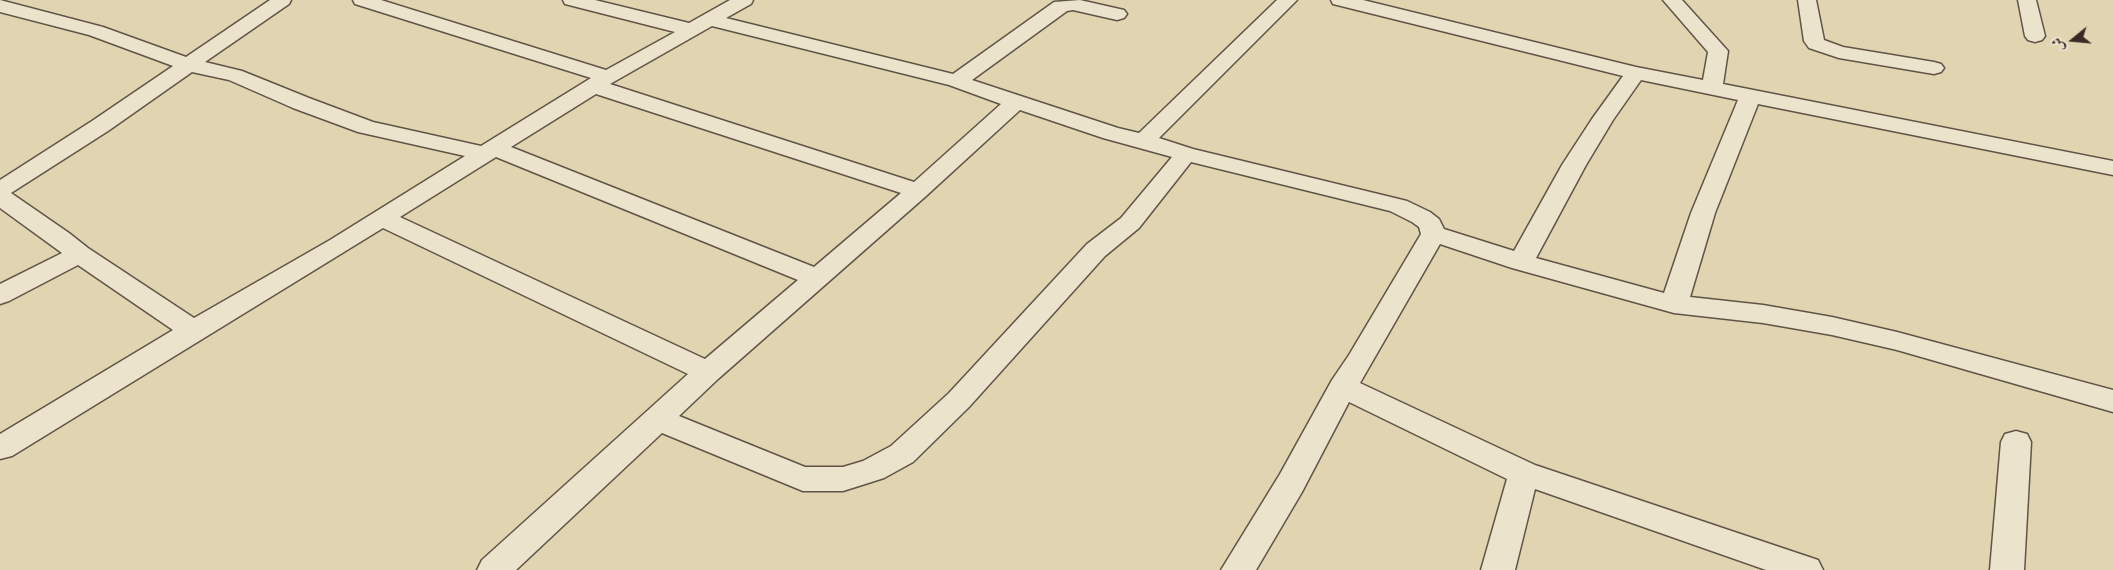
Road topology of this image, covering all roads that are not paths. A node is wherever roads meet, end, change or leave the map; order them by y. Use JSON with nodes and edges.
{"nodes":[{"id":1,"x":282,"y":0,"type":"edge"},
{"id":2,"x":362,"y":0,"type":"edge"},
{"id":3,"x":572,"y":0,"type":"edge"},
{"id":4,"x":744,"y":0,"type":"edge"},
{"id":5,"x":1288,"y":0,"type":"edge"},
{"id":6,"x":1340,"y":0,"type":"edge"},
{"id":7,"x":1672,"y":0,"type":"edge"},
{"id":8,"x":1807,"y":0,"type":"edge"},
{"id":9,"x":2027,"y":0,"type":"edge"},
{"id":10,"x":0,"y":6,"type":"edge"},
{"id":11,"x":1117,"y":14,"type":"dead end"},
{"id":12,"x":700,"y":25,"type":"junction"},
{"id":13,"x":2035,"y":36,"type":"dead end"},
{"id":14,"x":190,"y":65,"type":"junction"},
{"id":15,"x":1934,"y":68,"type":"dead end"},
{"id":16,"x":1636,"y":73,"type":"junction"},
{"id":17,"x":601,"y":81,"type":"junction"},
{"id":18,"x":956,"y":81,"type":"junction"},
{"id":19,"x":1712,"y":88,"type":"junction"},
{"id":20,"x":1750,"y":96,"type":"junction"},
{"id":21,"x":1016,"y":102,"type":"junction"},
{"id":22,"x":1144,"y":141,"type":"junction"},
{"id":23,"x":488,"y":151,"type":"junction"},
{"id":24,"x":1186,"y":154,"type":"junction"},
{"id":25,"x":2113,"y":168,"type":"edge"},
{"id":26,"x":0,"y":190,"type":"edge"},
{"id":27,"x":918,"y":191,"type":"junction"},
{"id":28,"x":0,"y":197,"type":"edge"},
{"id":29,"x":382,"y":218,"type":"junction"},
{"id":30,"x":1433,"y":234,"type":"junction"},
{"id":31,"x":78,"y":254,"type":"junction"},
{"id":32,"x":1521,"y":262,"type":"junction"},
{"id":33,"x":817,"y":278,"type":"junction"},
{"id":34,"x":0,"y":295,"type":"edge"},
{"id":35,"x":1674,"y":304,"type":"junction"},
{"id":36,"x":193,"y":331,"type":"junction"},
{"id":37,"x":708,"y":372,"type":"junction"},
{"id":38,"x":1342,"y":388,"type":"junction"},
{"id":39,"x":2113,"y":401,"type":"edge"},
{"id":40,"x":658,"y":419,"type":"junction"},
{"id":41,"x":2016,"y":442,"type":"dead end"},
{"id":42,"x":1,"y":448,"type":"edge"},
{"id":43,"x":1524,"y":473,"type":"junction"},
{"id":44,"x":494,"y":570,"type":"edge"},
{"id":45,"x":1238,"y":570,"type":"edge"},
{"id":46,"x":1498,"y":570,"type":"edge"},
{"id":47,"x":1806,"y":570,"type":"edge"},
{"id":48,"x":2007,"y":570,"type":"edge"}],
"edges":[{"from":1,"to":14,"type":"street"},
{"from":2,"to":17,"type":"street"},
{"from":3,"to":12,"type":"street"},
{"from":4,"to":12,"type":"street"},
{"from":5,"to":22,"type":"street"},
{"from":6,"to":16,"type":"street"},
{"from":7,"to":19,"type":"street"},
{"from":8,"to":15,"type":"street"},
{"from":9,"to":13,"type":"street"},
{"from":10,"to":14,"type":"street"},
{"from":11,"to":18,"type":"street"},
{"from":12,"to":17,"type":"street"},
{"from":12,"to":18,"type":"street"},
{"from":14,"to":23,"type":"street"},
{"from":14,"to":26,"type":"street"},
{"from":16,"to":19,"type":"street"},
{"from":16,"to":32,"type":"street"},
{"from":17,"to":23,"type":"street"},
{"from":17,"to":27,"type":"street"},
{"from":18,"to":21,"type":"street"},
{"from":19,"to":20,"type":"street"},
{"from":20,"to":25,"type":"street"},
{"from":20,"to":35,"type":"street"},
{"from":21,"to":22,"type":"street"},
{"from":21,"to":27,"type":"street"},
{"from":22,"to":24,"type":"street"},
{"from":23,"to":29,"type":"street"},
{"from":23,"to":33,"type":"street"},
{"from":24,"to":30,"type":"street"},
{"from":24,"to":40,"type":"street"},
{"from":27,"to":33,"type":"street"},
{"from":28,"to":31,"type":"street"},
{"from":29,"to":36,"type":"street"},
{"from":29,"to":37,"type":"street"},
{"from":30,"to":32,"type":"street"},
{"from":30,"to":38,"type":"street"},
{"from":31,"to":34,"type":"street"},
{"from":31,"to":36,"type":"street"},
{"from":32,"to":35,"type":"street"},
{"from":33,"to":37,"type":"street"},
{"from":35,"to":39,"type":"street"},
{"from":36,"to":42,"type":"street"},
{"from":37,"to":40,"type":"street"},
{"from":38,"to":43,"type":"street"},
{"from":38,"to":45,"type":"street"},
{"from":40,"to":44,"type":"street"},
{"from":41,"to":48,"type":"street"},
{"from":43,"to":46,"type":"street"},
{"from":43,"to":47,"type":"street"}]}
